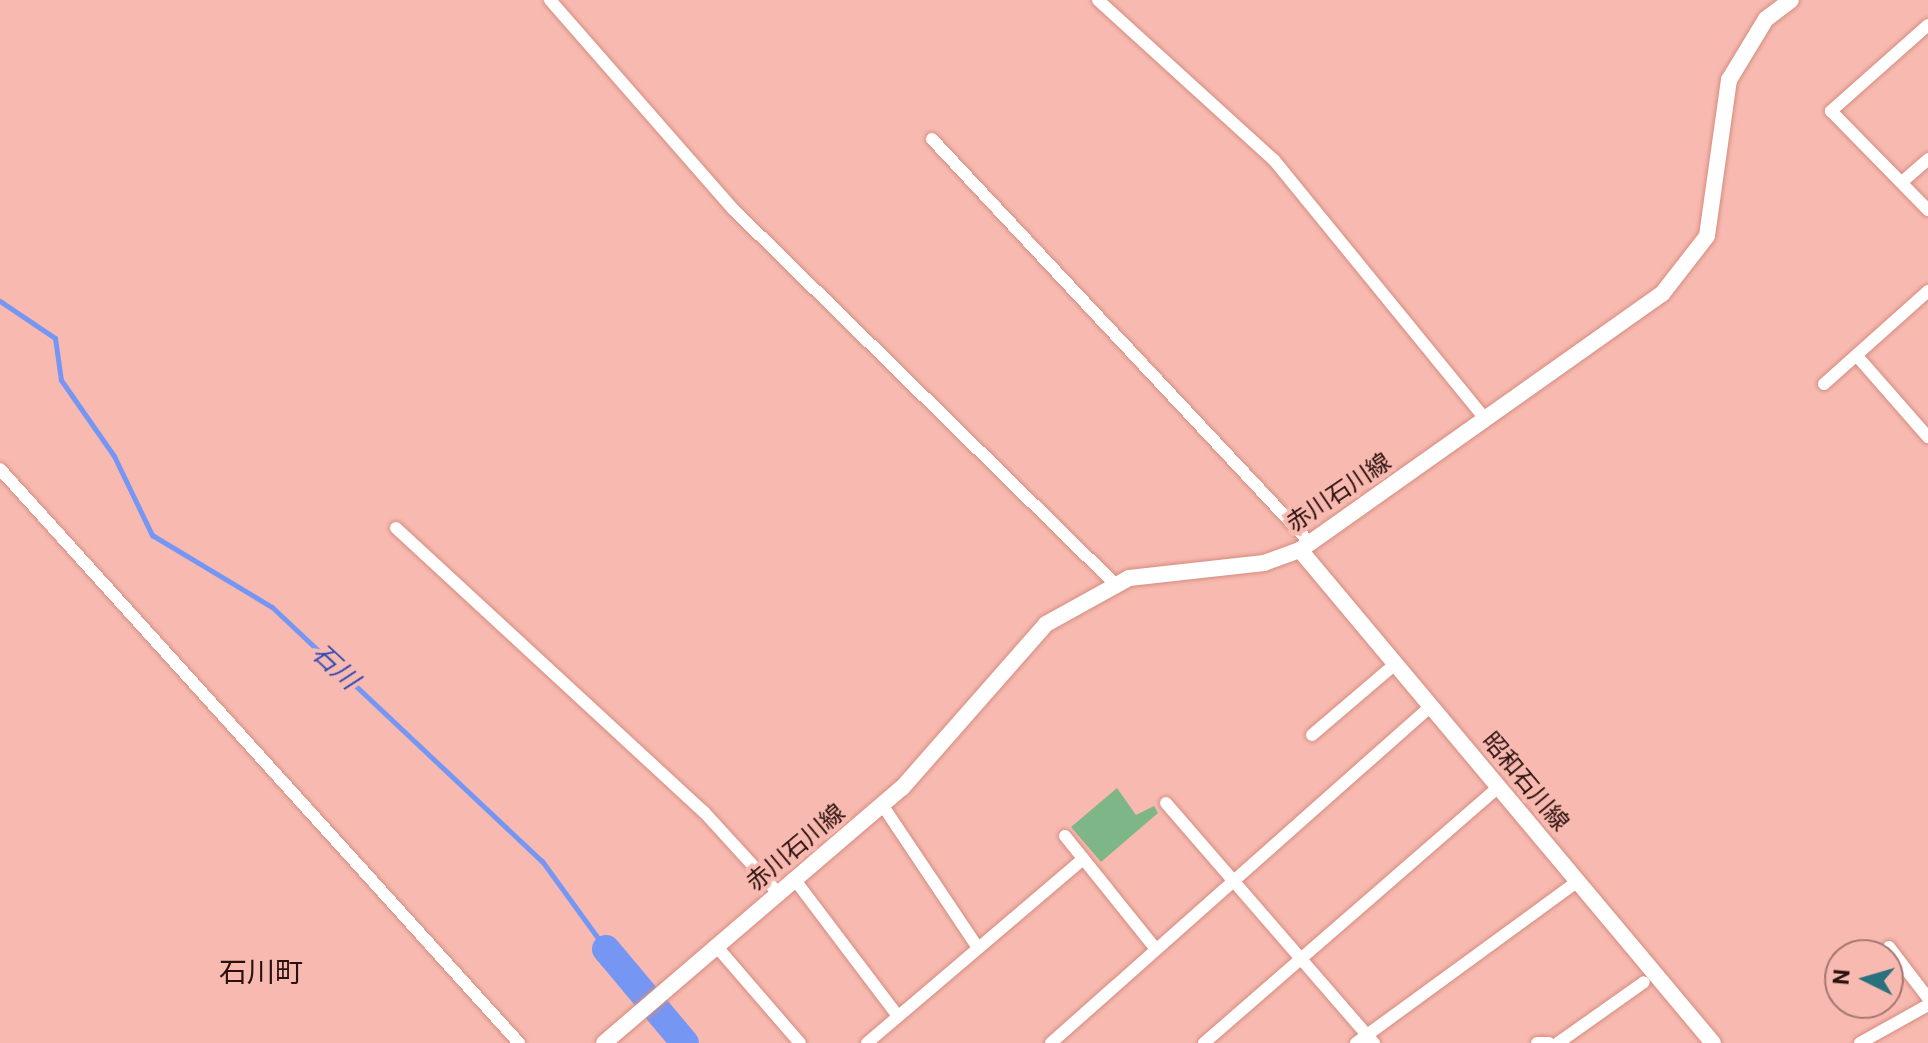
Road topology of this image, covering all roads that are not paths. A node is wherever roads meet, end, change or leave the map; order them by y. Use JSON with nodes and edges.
{"nodes":[{"id":1,"x":550,"y":0,"type":"edge"},
{"id":2,"x":1098,"y":0,"type":"edge"},
{"id":3,"x":1791,"y":0,"type":"edge"},
{"id":4,"x":1928,"y":25,"type":"edge"},
{"id":5,"x":932,"y":139,"type":"dead end"},
{"id":6,"x":1928,"y":159,"type":"edge"},
{"id":7,"x":1902,"y":182,"type":"junction"},
{"id":8,"x":1928,"y":210,"type":"edge"},
{"id":9,"x":1928,"y":291,"type":"edge"},
{"id":10,"x":1857,"y":356,"type":"junction"},
{"id":11,"x":1824,"y":384,"type":"dead end"},
{"id":12,"x":1486,"y":420,"type":"junction"},
{"id":13,"x":1925,"y":428,"type":"edge"},
{"id":14,"x":0,"y":469,"type":"edge"},
{"id":15,"x":396,"y":528,"type":"dead end"},
{"id":16,"x":1305,"y":547,"type":"junction"},
{"id":17,"x":1114,"y":583,"type":"junction"},
{"id":18,"x":1395,"y":664,"type":"junction"},
{"id":19,"x":1431,"y":706,"type":"junction"},
{"id":20,"x":1312,"y":735,"type":"dead end"},
{"id":21,"x":1497,"y":788,"type":"junction"},
{"id":22,"x":1166,"y":803,"type":"dead end"},
{"id":23,"x":883,"y":806,"type":"junction"},
{"id":24,"x":1065,"y":836,"type":"dead end"},
{"id":25,"x":1083,"y":859,"type":"junction"},
{"id":26,"x":795,"y":880,"type":"junction"},
{"id":27,"x":1232,"y":880,"type":"junction"},
{"id":28,"x":1578,"y":881,"type":"junction"},
{"id":29,"x":779,"y":894,"type":"junction"},
{"id":30,"x":717,"y":947,"type":"junction"},
{"id":31,"x":978,"y":948,"type":"junction"},
{"id":32,"x":1155,"y":948,"type":"junction"},
{"id":33,"x":1300,"y":958,"type":"junction"},
{"id":34,"x":1904,"y":962,"type":"edge"},
{"id":35,"x":1924,"y":981,"type":"edge"},
{"id":36,"x":1644,"y":982,"type":"dead end"},
{"id":37,"x":1928,"y":998,"type":"edge"},
{"id":38,"x":1928,"y":1005,"type":"edge"},
{"id":39,"x":898,"y":1016,"type":"junction"},
{"id":40,"x":1366,"y":1040,"type":"edge"},
{"id":41,"x":519,"y":1043,"type":"edge"},
{"id":42,"x":604,"y":1043,"type":"edge"},
{"id":43,"x":800,"y":1043,"type":"edge"},
{"id":44,"x":867,"y":1043,"type":"edge"},
{"id":45,"x":1050,"y":1043,"type":"edge"},
{"id":46,"x":1204,"y":1043,"type":"edge"},
{"id":47,"x":1537,"y":1043,"type":"edge"},
{"id":48,"x":1549,"y":1043,"type":"edge"},
{"id":49,"x":1558,"y":1043,"type":"edge"},
{"id":50,"x":1713,"y":1043,"type":"edge"},
{"id":51,"x":1860,"y":1043,"type":"edge"}],
"edges":[{"from":1,"to":17,"type":"street"},
{"from":2,"to":12,"type":"street"},
{"from":3,"to":12,"type":"street","name":"赤川石川線"},
{"from":4,"to":7,"type":"street"},
{"from":5,"to":16,"type":"street"},
{"from":6,"to":7,"type":"street"},
{"from":7,"to":8,"type":"street"},
{"from":9,"to":10,"type":"street"},
{"from":10,"to":11,"type":"street"},
{"from":10,"to":13,"type":"street"},
{"from":12,"to":16,"type":"street","name":"赤川石川線"},
{"from":14,"to":41,"type":"street"},
{"from":15,"to":29,"type":"street"},
{"from":16,"to":17,"type":"street","name":"赤川石川線"},
{"from":16,"to":18,"type":"street","name":"昭和石川線"},
{"from":17,"to":23,"type":"street","name":"赤川石川線"},
{"from":18,"to":19,"type":"street","name":"昭和石川線"},
{"from":18,"to":20,"type":"street"},
{"from":19,"to":21,"type":"street","name":"昭和石川線"},
{"from":19,"to":27,"type":"street"},
{"from":21,"to":28,"type":"street","name":"昭和石川線"},
{"from":21,"to":33,"type":"street"},
{"from":22,"to":27,"type":"street"},
{"from":23,"to":26,"type":"street","name":"赤川石川線"},
{"from":23,"to":31,"type":"street"},
{"from":24,"to":25,"type":"street"},
{"from":25,"to":31,"type":"street"},
{"from":25,"to":32,"type":"street"},
{"from":26,"to":29,"type":"street","name":"赤川石川線"},
{"from":26,"to":39,"type":"street"},
{"from":27,"to":32,"type":"street"},
{"from":27,"to":33,"type":"street"},
{"from":28,"to":40,"type":"street"},
{"from":28,"to":50,"type":"street","name":"昭和石川線"},
{"from":29,"to":30,"type":"street","name":"赤川石川線"},
{"from":30,"to":42,"type":"street","name":"赤川石川線"},
{"from":30,"to":43,"type":"street"},
{"from":31,"to":39,"type":"street"},
{"from":32,"to":45,"type":"street"},
{"from":33,"to":40,"type":"street"},
{"from":33,"to":46,"type":"street"},
{"from":34,"to":35,"type":"street"},
{"from":35,"to":37,"type":"street"},
{"from":36,"to":49,"type":"street"},
{"from":38,"to":51,"type":"street"},
{"from":39,"to":44,"type":"street"},
{"from":47,"to":48,"type":"street"}]}
